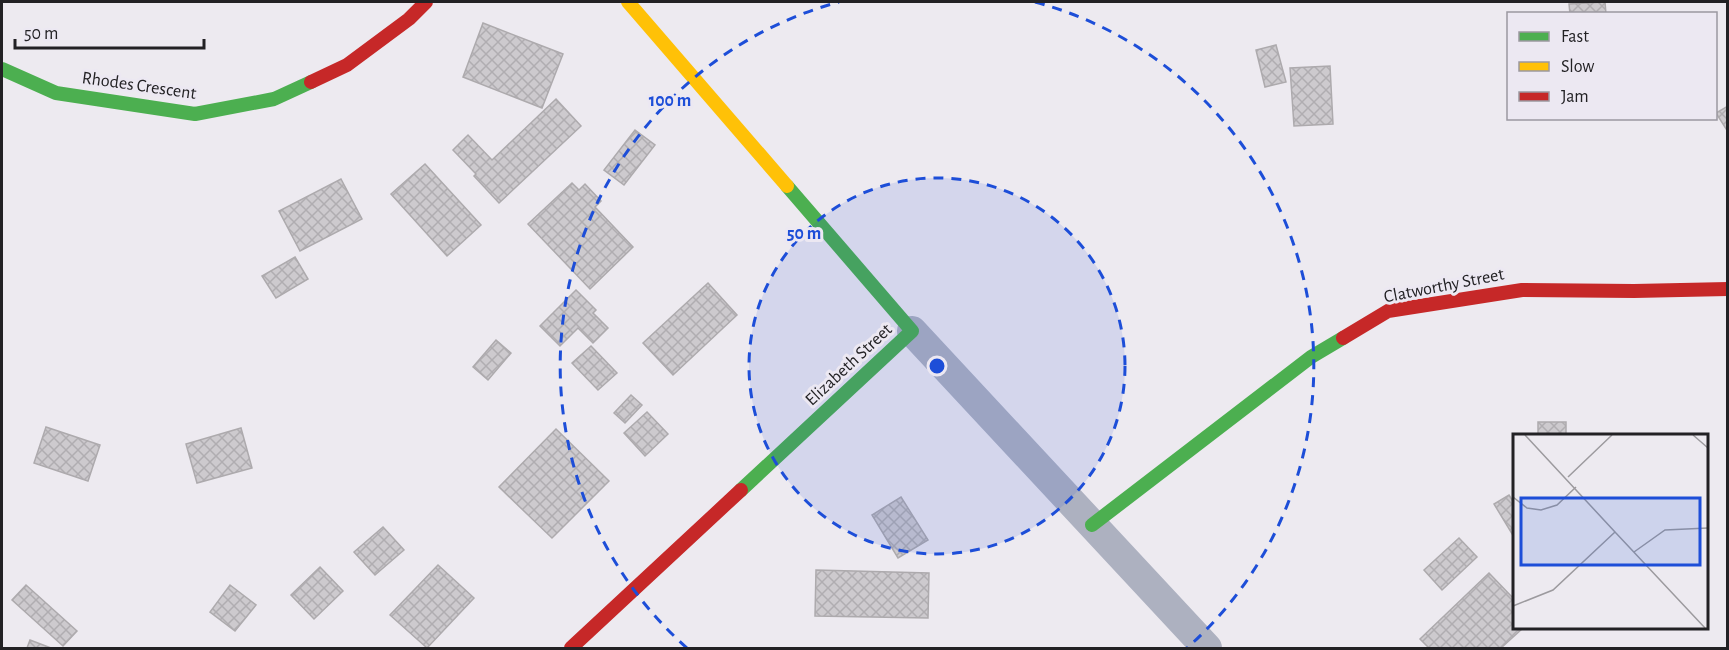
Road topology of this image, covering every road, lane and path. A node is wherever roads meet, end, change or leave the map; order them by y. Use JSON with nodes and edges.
{"nodes":[{"id":1,"x":426,"y":2,"type":"edge"},
{"id":2,"x":628,"y":2,"type":"edge"},
{"id":3,"x":2,"y":69,"type":"edge"},
{"id":4,"x":1728,"y":290,"type":"edge"},
{"id":5,"x":912,"y":331,"type":"junction"},
{"id":6,"x":1092,"y":525,"type":"junction"},
{"id":7,"x":571,"y":648,"type":"edge"},
{"id":8,"x":1207,"y":648,"type":"edge"}],
"edges":[{"from":1,"to":3,"type":"street","name":"Rhodes Crescent"},
{"from":2,"to":5,"type":"street","name":"Elizabeth Street"},
{"from":4,"to":6,"type":"street","name":"Clatworthy Street"},
{"from":5,"to":6,"type":"street"},
{"from":5,"to":7,"type":"street","name":"Elizabeth Street"},
{"from":6,"to":8,"type":"street"}]}
